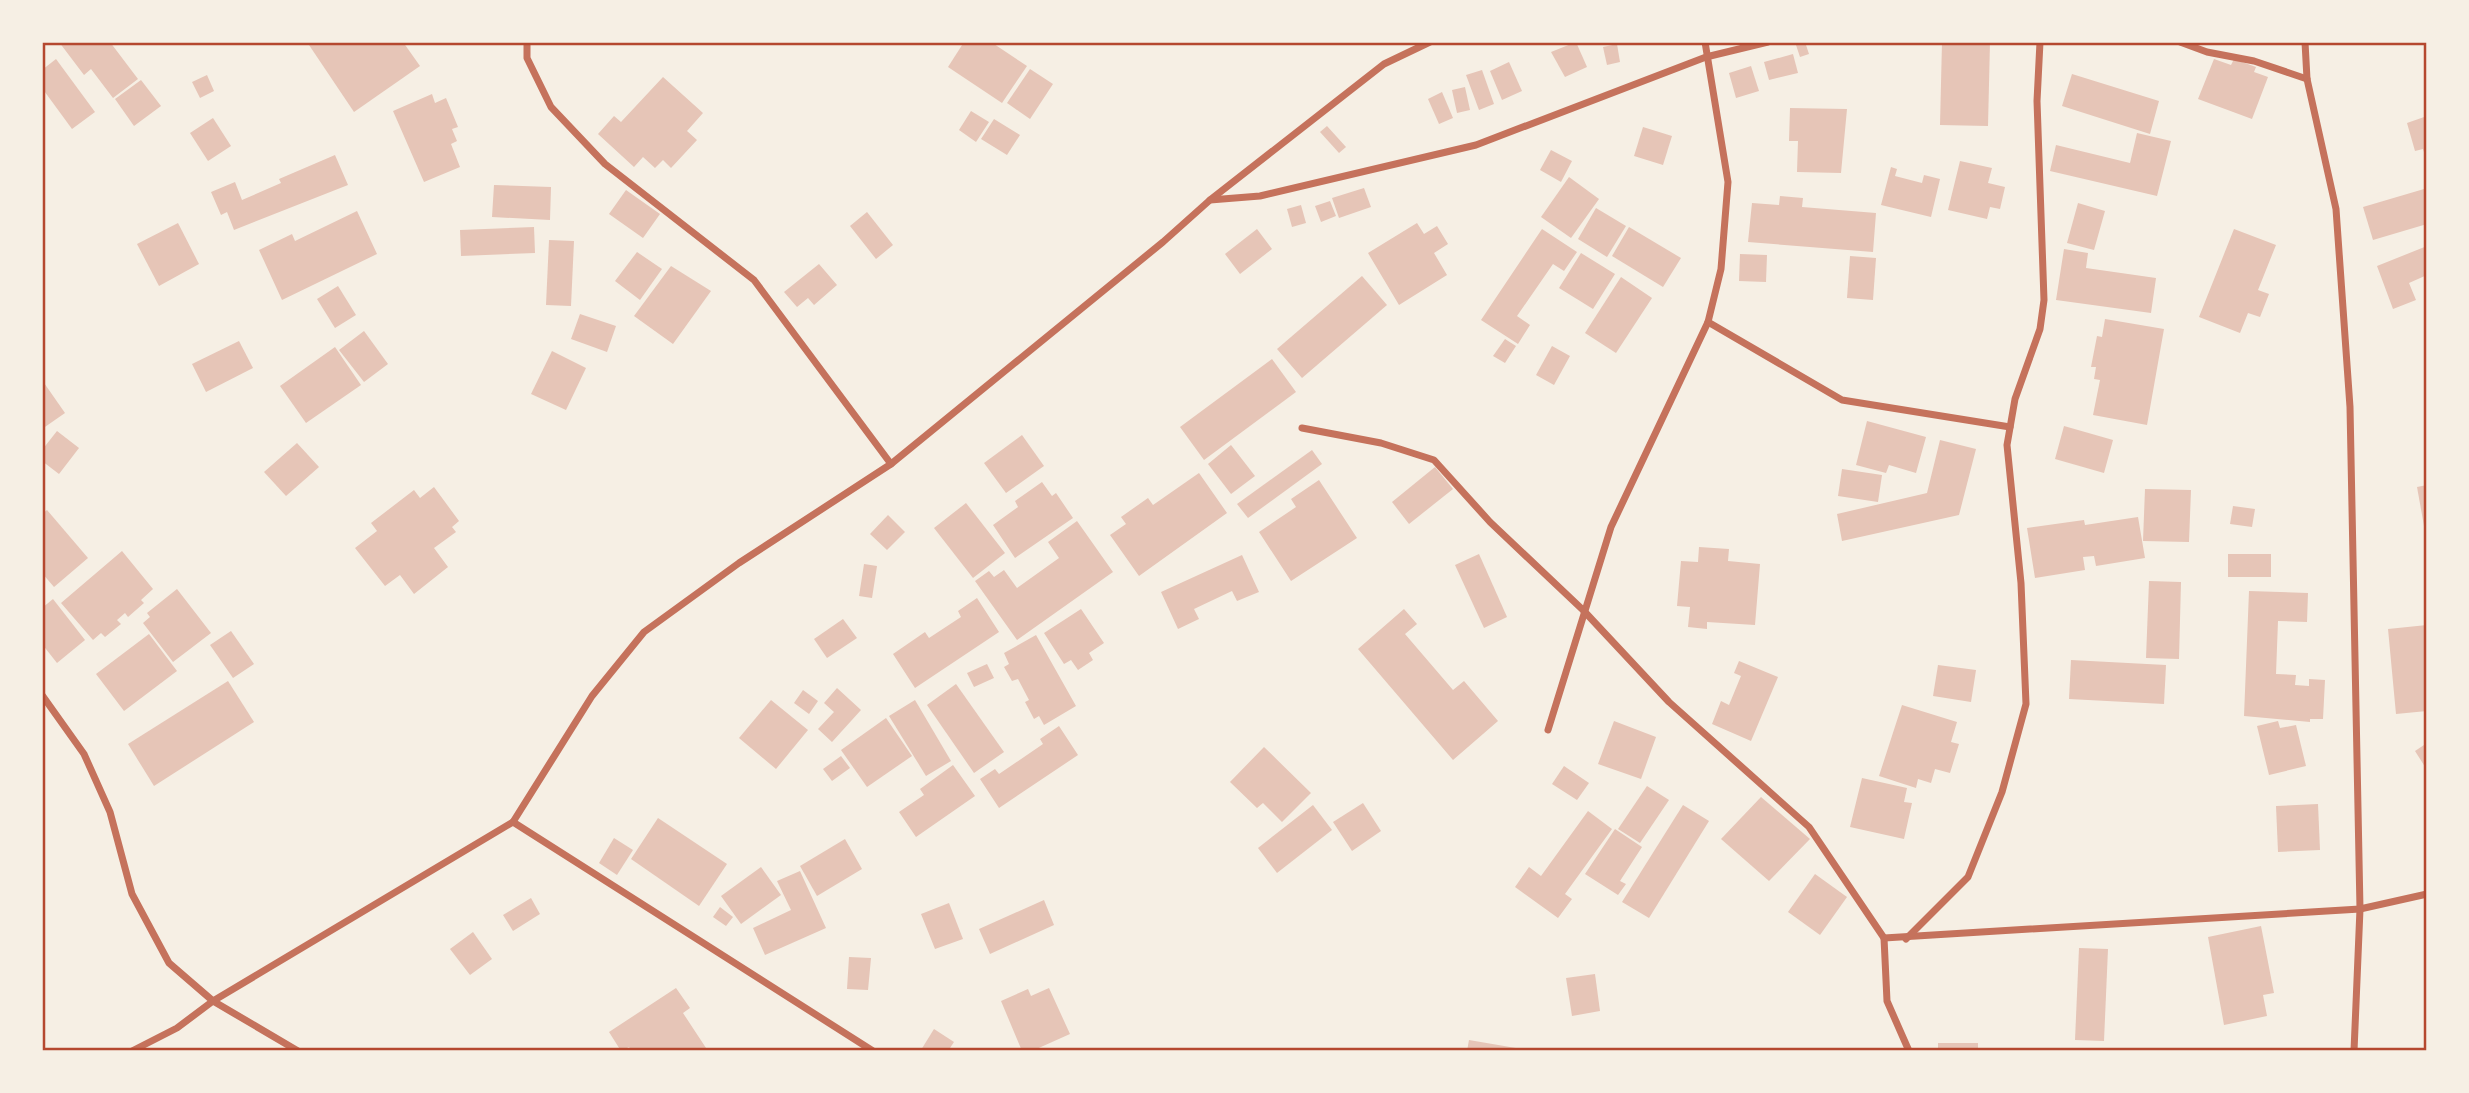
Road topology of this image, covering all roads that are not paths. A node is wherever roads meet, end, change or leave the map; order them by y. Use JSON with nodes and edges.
{"nodes":[{"id":1,"x":527,"y":42,"type":"edge"},
{"id":2,"x":1430,"y":42,"type":"edge"},
{"id":3,"x":1704,"y":42,"type":"edge"},
{"id":4,"x":1768,"y":42,"type":"edge"},
{"id":5,"x":2040,"y":42,"type":"edge"},
{"id":6,"x":2180,"y":42,"type":"edge"},
{"id":7,"x":2305,"y":42,"type":"edge"},
{"id":8,"x":1706,"y":57,"type":"junction"},
{"id":9,"x":2307,"y":79,"type":"junction"},
{"id":10,"x":1210,"y":200,"type":"junction"},
{"id":11,"x":1708,"y":322,"type":"junction"},
{"id":12,"x":2010,"y":427,"type":"junction"},
{"id":13,"x":1302,"y":428,"type":"dead end"},
{"id":14,"x":891,"y":464,"type":"junction"},
{"id":15,"x":1583,"y":610,"type":"junction"},
{"id":16,"x":42,"y":695,"type":"edge"},
{"id":17,"x":1548,"y":730,"type":"dead end"},
{"id":18,"x":513,"y":822,"type":"junction"},
{"id":19,"x":2427,"y":894,"type":"edge"},
{"id":20,"x":2360,"y":909,"type":"junction"},
{"id":21,"x":1884,"y":938,"type":"junction"},
{"id":22,"x":1906,"y":939,"type":"junction"},
{"id":23,"x":214,"y":1002,"type":"junction"},
{"id":24,"x":132,"y":1051,"type":"edge"},
{"id":25,"x":298,"y":1051,"type":"edge"},
{"id":26,"x":873,"y":1051,"type":"edge"},
{"id":27,"x":1909,"y":1051,"type":"edge"},
{"id":28,"x":2354,"y":1051,"type":"edge"}],
"edges":[{"from":1,"to":14,"type":"street"},
{"from":2,"to":10,"type":"street"},
{"from":3,"to":8,"type":"street"},
{"from":4,"to":8,"type":"street"},
{"from":5,"to":12,"type":"street"},
{"from":6,"to":9,"type":"street"},
{"from":7,"to":9,"type":"street"},
{"from":8,"to":10,"type":"street"},
{"from":8,"to":11,"type":"street"},
{"from":9,"to":20,"type":"street"},
{"from":10,"to":14,"type":"street"},
{"from":11,"to":12,"type":"street"},
{"from":11,"to":15,"type":"street"},
{"from":12,"to":22,"type":"street"},
{"from":13,"to":15,"type":"street"},
{"from":14,"to":18,"type":"street"},
{"from":15,"to":17,"type":"street"},
{"from":15,"to":21,"type":"street"},
{"from":16,"to":23,"type":"street"},
{"from":18,"to":23,"type":"street"},
{"from":18,"to":26,"type":"street"},
{"from":19,"to":20,"type":"street"},
{"from":20,"to":22,"type":"street"},
{"from":20,"to":28,"type":"street"},
{"from":21,"to":22,"type":"street"},
{"from":21,"to":27,"type":"street"},
{"from":23,"to":24,"type":"street"},
{"from":23,"to":25,"type":"street"}]}
